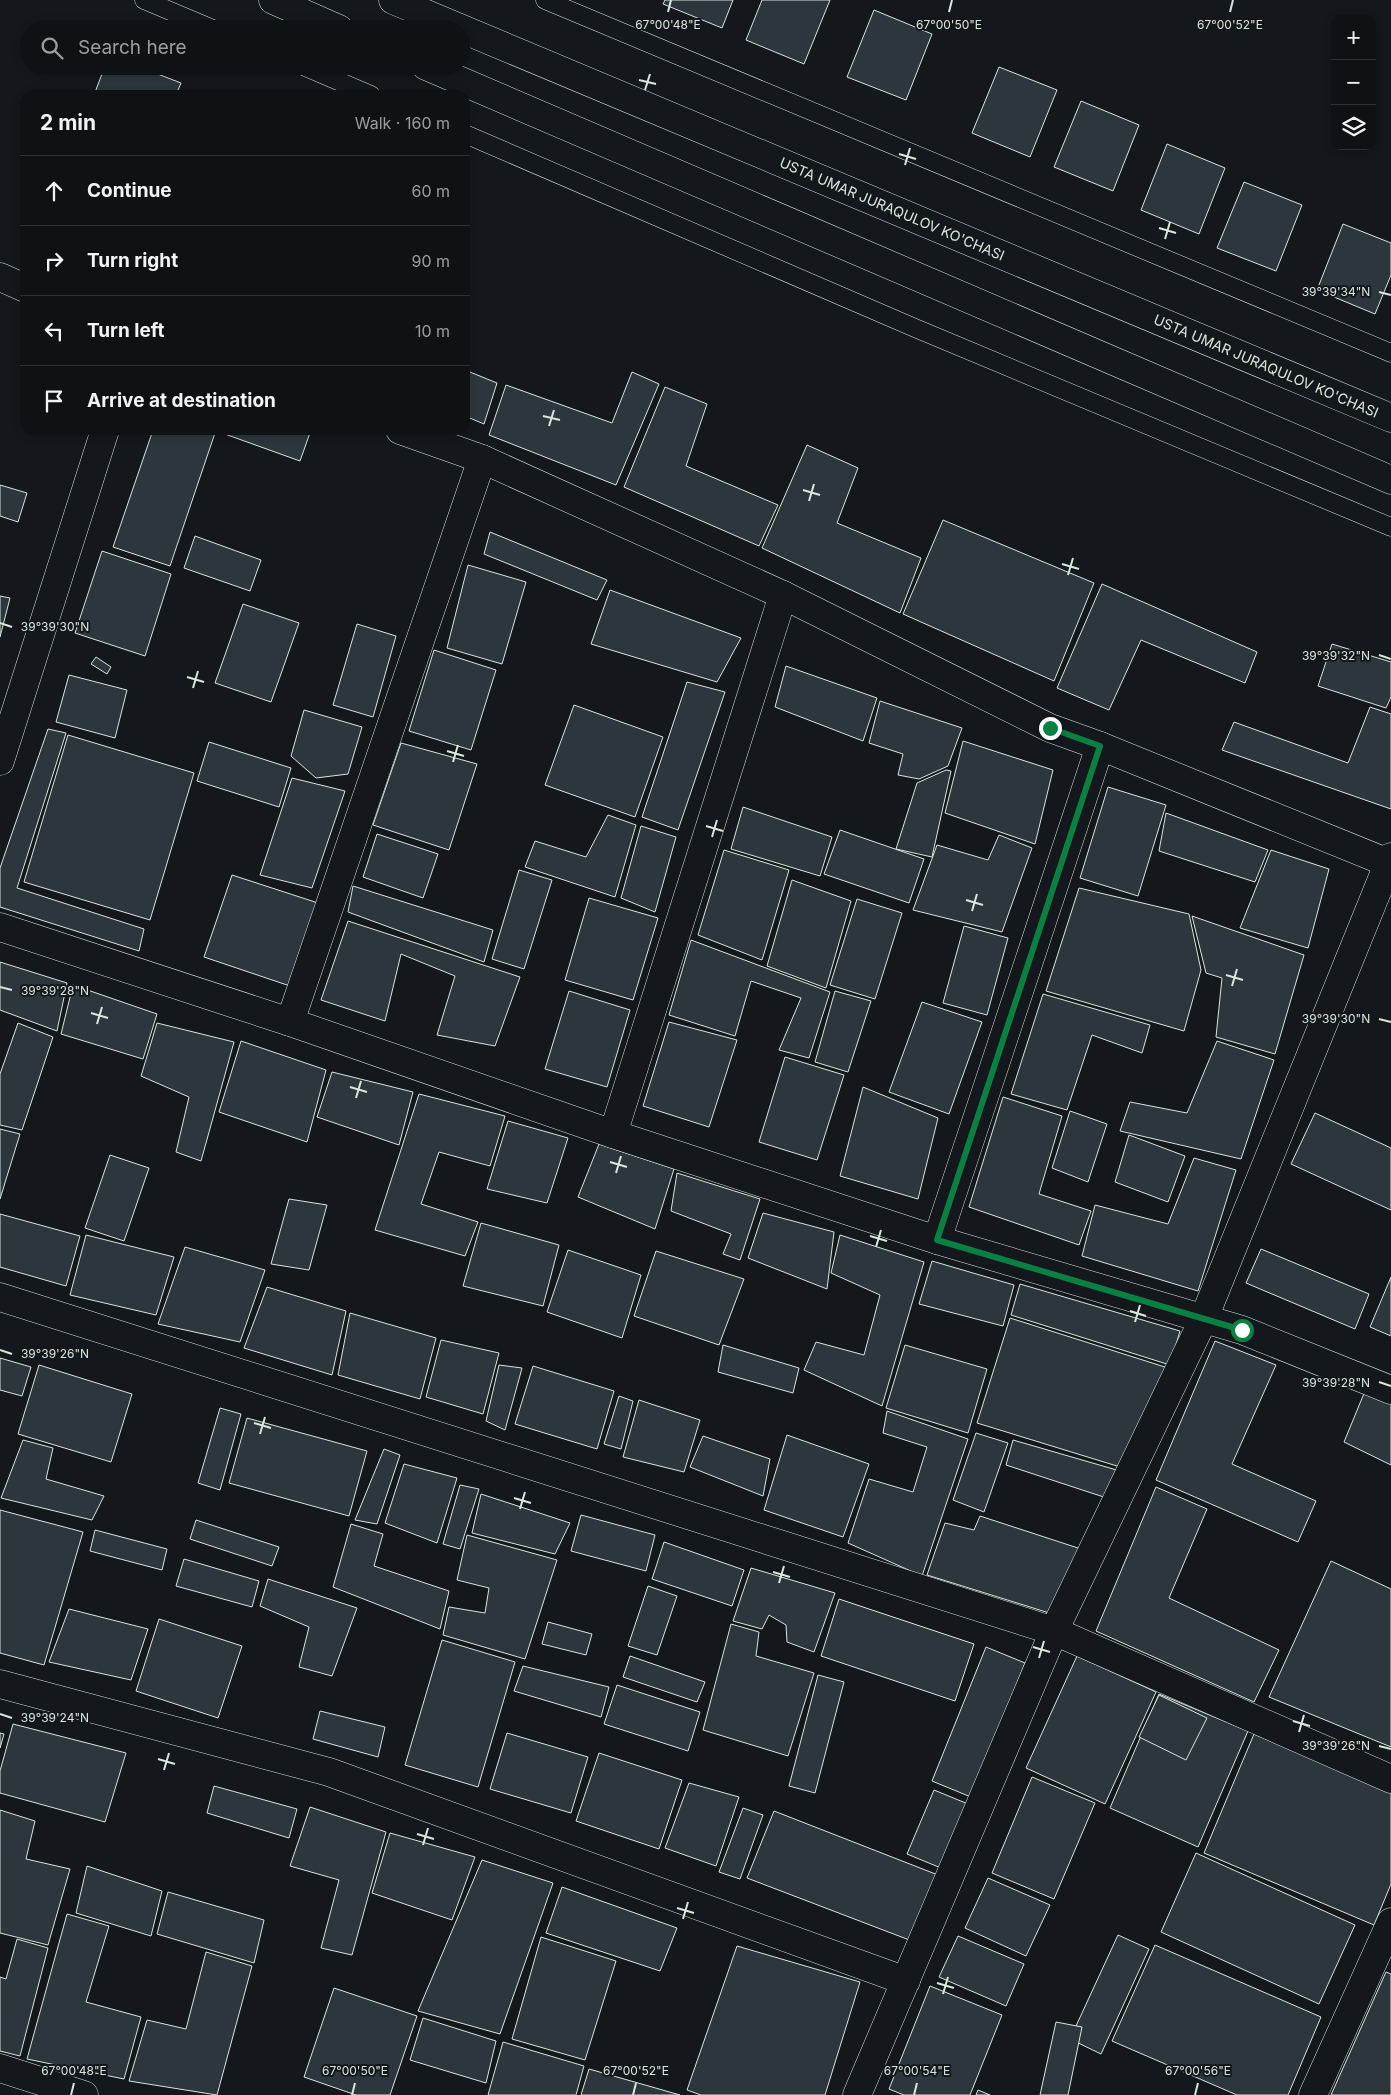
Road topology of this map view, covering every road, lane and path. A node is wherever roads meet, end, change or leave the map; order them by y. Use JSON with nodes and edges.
{"nodes":[{"id":1,"x":144,"y":0,"type":"edge"},
{"id":2,"x":273,"y":0,"type":"edge"},
{"id":3,"x":393,"y":0,"type":"edge"},
{"id":4,"x":545,"y":0,"type":"edge"},
{"id":5,"x":192,"y":20,"type":"edge"},
{"id":6,"x":319,"y":20,"type":"edge"},
{"id":7,"x":441,"y":20,"type":"edge"},
{"id":8,"x":470,"y":32,"type":"edge"},
{"id":9,"x":324,"y":75,"type":"edge"},
{"id":10,"x":447,"y":75,"type":"edge"},
{"id":11,"x":360,"y":90,"type":"edge"},
{"id":12,"x":470,"y":136,"type":"edge"},
{"id":13,"x":0,"y":276,"type":"edge"},
{"id":14,"x":20,"y":286,"type":"edge"},
{"id":15,"x":1391,"y":353,"type":"edge"},
{"id":16,"x":1391,"y":418,"type":"edge"},
{"id":17,"x":103,"y":435,"type":"edge"},
{"id":18,"x":414,"y":435,"type":"edge"},
{"id":19,"x":482,"y":459,"type":"junction"},
{"id":20,"x":1391,"y":480,"type":"edge"},
{"id":21,"x":1391,"y":527,"type":"edge"},
{"id":22,"x":783,"y":595,"type":"junction"},
{"id":23,"x":1100,"y":746,"type":"junction"},
{"id":24,"x":0,"y":760,"type":"edge"},
{"id":25,"x":1390,"y":861,"type":"edge"},
{"id":26,"x":0,"y":927,"type":"edge"},
{"id":27,"x":290,"y":1022,"type":"junction"},
{"id":28,"x":613,"y":1134,"type":"junction"},
{"id":29,"x":937,"y":1240,"type":"junction"},
{"id":30,"x":0,"y":1297,"type":"edge"},
{"id":31,"x":1204,"y":1318,"type":"junction"},
{"id":32,"x":1391,"y":1390,"type":"edge"},
{"id":33,"x":1054,"y":1631,"type":"junction"},
{"id":34,"x":0,"y":1684,"type":"edge"},
{"id":35,"x":1391,"y":1779,"type":"edge"},
{"id":36,"x":1391,"y":1922,"type":"edge"},
{"id":37,"x":906,"y":1981,"type":"junction"},
{"id":38,"x":0,"y":2068,"type":"edge"},
{"id":39,"x":84,"y":2095,"type":"edge"},
{"id":40,"x":857,"y":2095,"type":"edge"},
{"id":41,"x":1313,"y":2095,"type":"edge"}],
"edges":[{"from":1,"to":5,"type":"lane"},
{"from":2,"to":6,"type":"street"},
{"from":3,"to":7,"type":"street","name":"USTA UMAR JURAQULOV KO'CHASI"},
{"from":4,"to":15,"type":"lane"},
{"from":8,"to":16,"type":"street","name":"USTA UMAR JURAQULOV KO'CHASI"},
{"from":9,"to":11,"type":"lane"},
{"from":10,"to":20,"type":"street"},
{"from":12,"to":21,"type":"lane"},
{"from":13,"to":14,"type":"street"},
{"from":17,"to":24,"type":"street"},
{"from":18,"to":19,"type":"street"},
{"from":19,"to":22,"type":"street"},
{"from":19,"to":27,"type":"street"},
{"from":22,"to":23,"type":"street"},
{"from":22,"to":28,"type":"street"},
{"from":23,"to":25,"type":"street"},
{"from":23,"to":29,"type":"street"},
{"from":25,"to":31,"type":"street"},
{"from":26,"to":27,"type":"street"},
{"from":27,"to":28,"type":"street"},
{"from":28,"to":29,"type":"street"},
{"from":29,"to":31,"type":"street"},
{"from":30,"to":33,"type":"street"},
{"from":31,"to":32,"type":"street"},
{"from":31,"to":33,"type":"street"},
{"from":33,"to":35,"type":"street"},
{"from":33,"to":37,"type":"street"},
{"from":34,"to":37,"type":"street"},
{"from":36,"to":41,"type":"street"},
{"from":37,"to":40,"type":"street"},
{"from":38,"to":39,"type":"street"}]}
